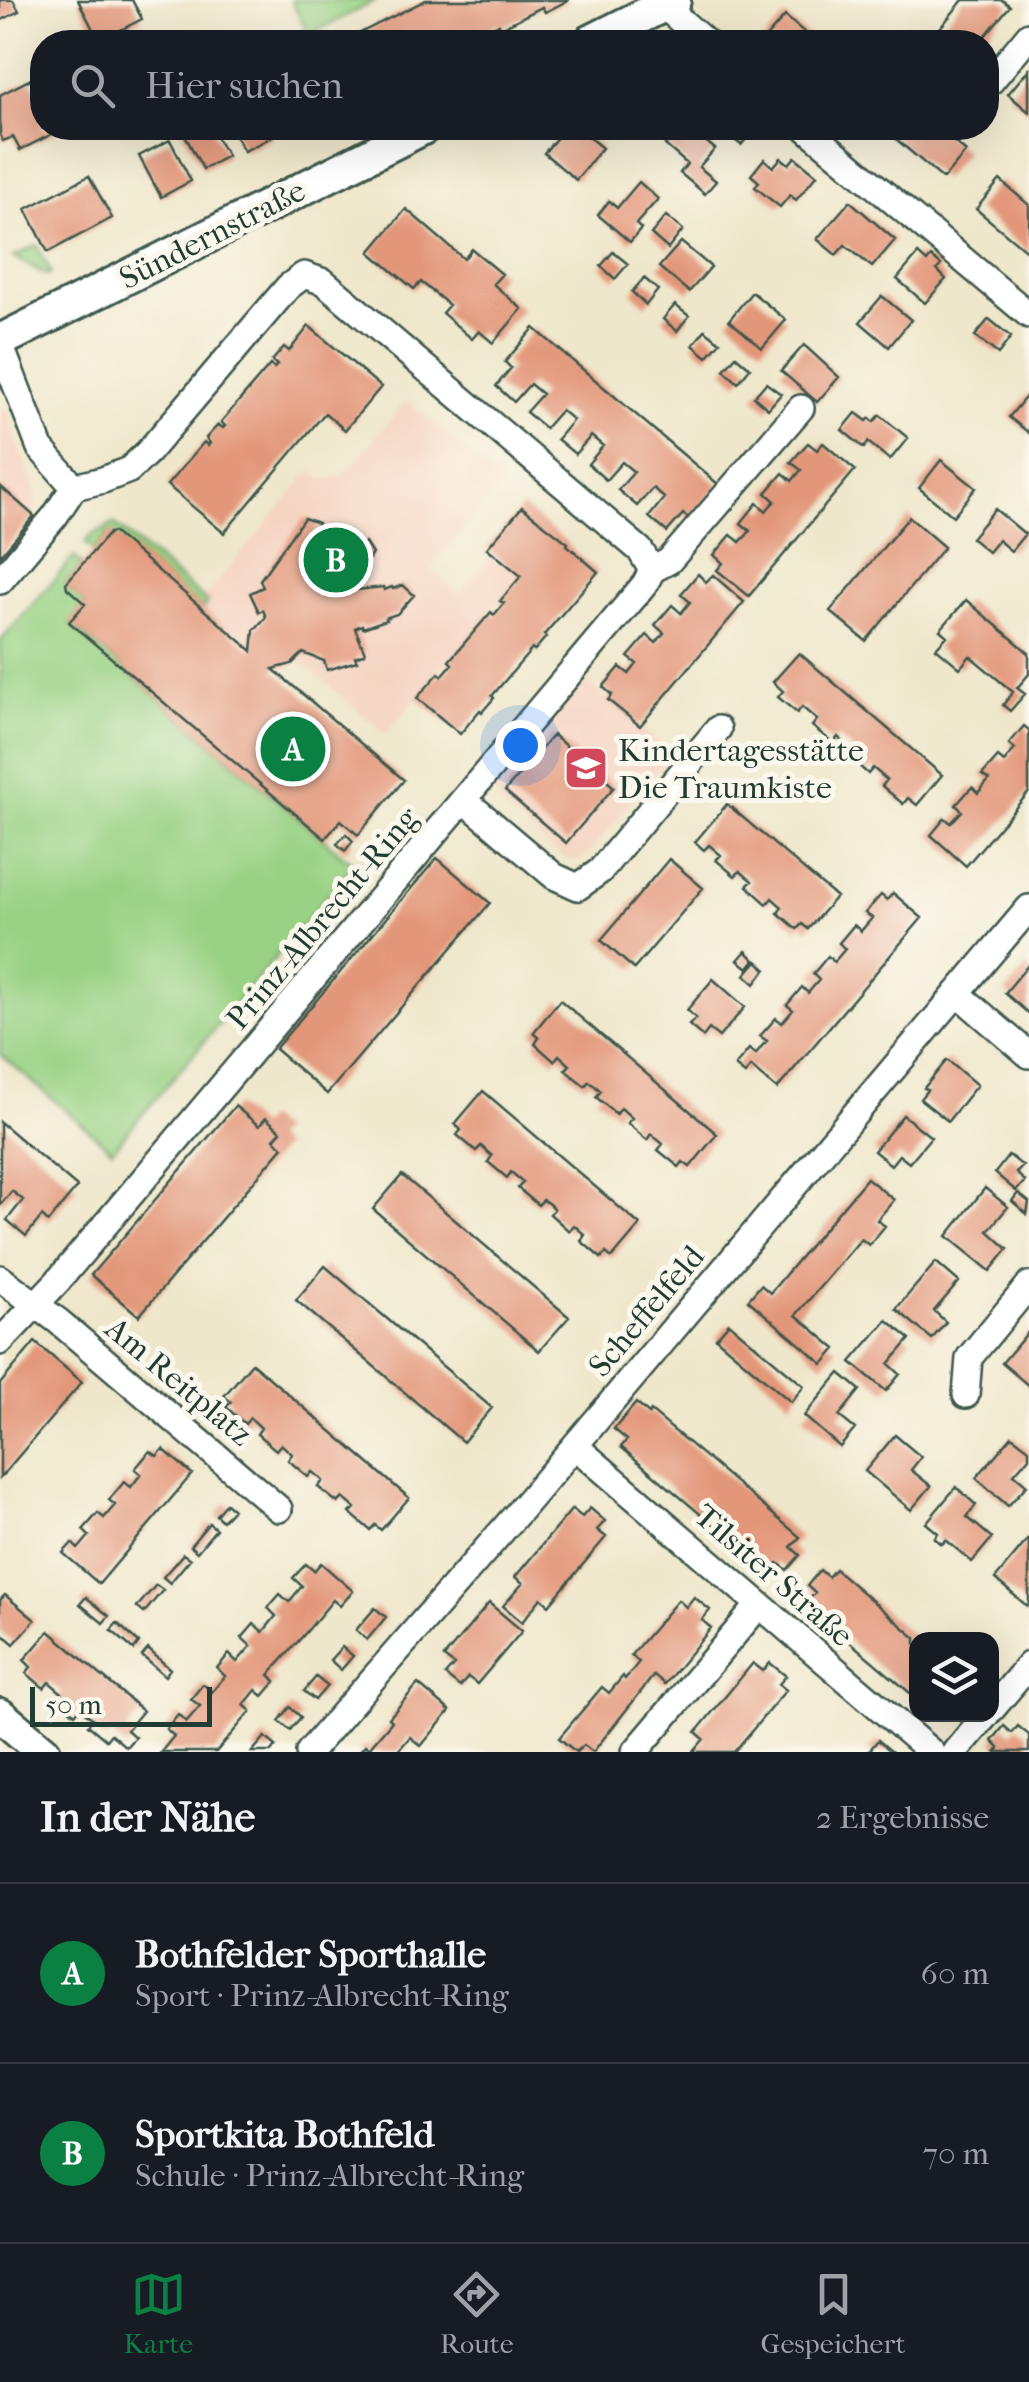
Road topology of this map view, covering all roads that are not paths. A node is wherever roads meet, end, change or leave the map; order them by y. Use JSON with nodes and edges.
{"nodes":[{"id":1,"x":668,"y":3,"type":"edge"},
{"id":2,"x":614,"y":30,"type":"edge"},
{"id":3,"x":694,"y":30,"type":"edge"},
{"id":4,"x":1029,"y":35,"type":"edge"},
{"id":5,"x":999,"y":71,"type":"edge"},
{"id":6,"x":399,"y":140,"type":"edge"},
{"id":7,"x":820,"y":140,"type":"edge"},
{"id":8,"x":1029,"y":315,"type":"edge"},
{"id":9,"x":0,"y":342,"type":"edge"},
{"id":10,"x":801,"y":408,"type":"dead end"},
{"id":11,"x":74,"y":487,"type":"junction"},
{"id":12,"x":652,"y":570,"type":"junction"},
{"id":13,"x":0,"y":581,"type":"edge"},
{"id":14,"x":718,"y":729,"type":"dead end"},
{"id":15,"x":464,"y":800,"type":"junction"},
{"id":16,"x":1029,"y":908,"type":"edge"},
{"id":17,"x":956,"y":994,"type":"junction"},
{"id":18,"x":1029,"y":1056,"type":"edge"},
{"id":19,"x":0,"y":1278,"type":"edge"},
{"id":20,"x":1029,"y":1285,"type":"edge"},
{"id":21,"x":35,"y":1304,"type":"junction"},
{"id":22,"x":0,"y":1342,"type":"edge"},
{"id":23,"x":966,"y":1395,"type":"dead end"},
{"id":24,"x":575,"y":1446,"type":"junction"},
{"id":25,"x":280,"y":1510,"type":"dead end"},
{"id":26,"x":759,"y":1605,"type":"junction"},
{"id":27,"x":1029,"y":1666,"type":"edge"},
{"id":28,"x":999,"y":1700,"type":"edge"},
{"id":29,"x":0,"y":1715,"type":"edge"},
{"id":30,"x":980,"y":1722,"type":"edge"},
{"id":31,"x":44,"y":1752,"type":"edge"},
{"id":32,"x":310,"y":1752,"type":"edge"},
{"id":33,"x":635,"y":1752,"type":"edge"},
{"id":34,"x":931,"y":1752,"type":"edge"},
{"id":35,"x":955,"y":1752,"type":"edge"}],
"edges":[{"from":1,"to":2,"type":"street"},
{"from":1,"to":3,"type":"street"},
{"from":4,"to":5,"type":"street"},
{"from":6,"to":9,"type":"street","name":"Sündernstraße"},
{"from":7,"to":8,"type":"street"},
{"from":9,"to":11,"type":"street"},
{"from":10,"to":12,"type":"street","name":"Prinz-Albrecht-Ring"},
{"from":11,"to":12,"type":"street"},
{"from":11,"to":13,"type":"street"},
{"from":12,"to":15,"type":"street","name":"Prinz-Albrecht-Ring"},
{"from":14,"to":15,"type":"street"},
{"from":15,"to":21,"type":"street","name":"Prinz-Albrecht-Ring"},
{"from":16,"to":17,"type":"street","name":"Scheffelfeld"},
{"from":17,"to":18,"type":"street"},
{"from":17,"to":24,"type":"street","name":"Scheffelfeld"},
{"from":19,"to":21,"type":"street"},
{"from":20,"to":23,"type":"street"},
{"from":21,"to":22,"type":"street","name":"Prinz-Albrecht-Ring"},
{"from":21,"to":25,"type":"street","name":"Am Reitplatz"},
{"from":24,"to":26,"type":"street","name":"Tilsiter Straße"},
{"from":24,"to":32,"type":"street","name":"Scheffelfeld"},
{"from":26,"to":33,"type":"street"},
{"from":26,"to":34,"type":"street","name":"Tilsiter Straße"},
{"from":27,"to":28,"type":"street"},
{"from":29,"to":31,"type":"street"},
{"from":30,"to":35,"type":"street"}]}
